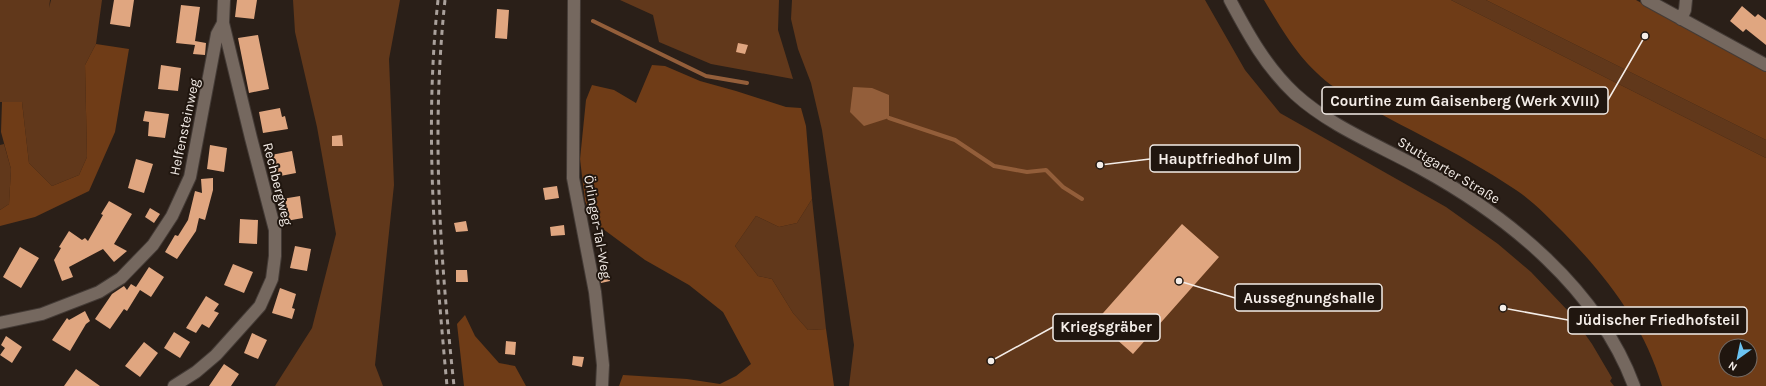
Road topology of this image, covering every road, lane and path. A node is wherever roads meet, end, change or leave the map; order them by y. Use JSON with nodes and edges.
{"nodes":[{"id":1,"x":224,"y":0,"type":"edge"},
{"id":2,"x":574,"y":0,"type":"edge"},
{"id":3,"x":1230,"y":0,"type":"edge"},
{"id":4,"x":1647,"y":0,"type":"edge"},
{"id":5,"x":1686,"y":0,"type":"edge"},
{"id":6,"x":1681,"y":19,"type":"junction"},
{"id":7,"x":224,"y":23,"type":"junction"},
{"id":8,"x":1766,"y":65,"type":"edge"},
{"id":9,"x":0,"y":323,"type":"edge"},
{"id":10,"x":174,"y":386,"type":"edge"},
{"id":11,"x":602,"y":386,"type":"edge"},
{"id":12,"x":1634,"y":386,"type":"edge"}],
"edges":[{"from":1,"to":7,"type":"street","name":"Rechbergweg"},
{"from":2,"to":11,"type":"street","name":"Örlinger-Tal-Weg"},
{"from":3,"to":12,"type":"street","name":"Stuttgarter Straße"},
{"from":4,"to":6,"type":"street"},
{"from":5,"to":6,"type":"street"},
{"from":6,"to":8,"type":"street"},
{"from":7,"to":9,"type":"street","name":"Helfensteinweg"},
{"from":7,"to":10,"type":"street","name":"Rechbergweg"}]}
